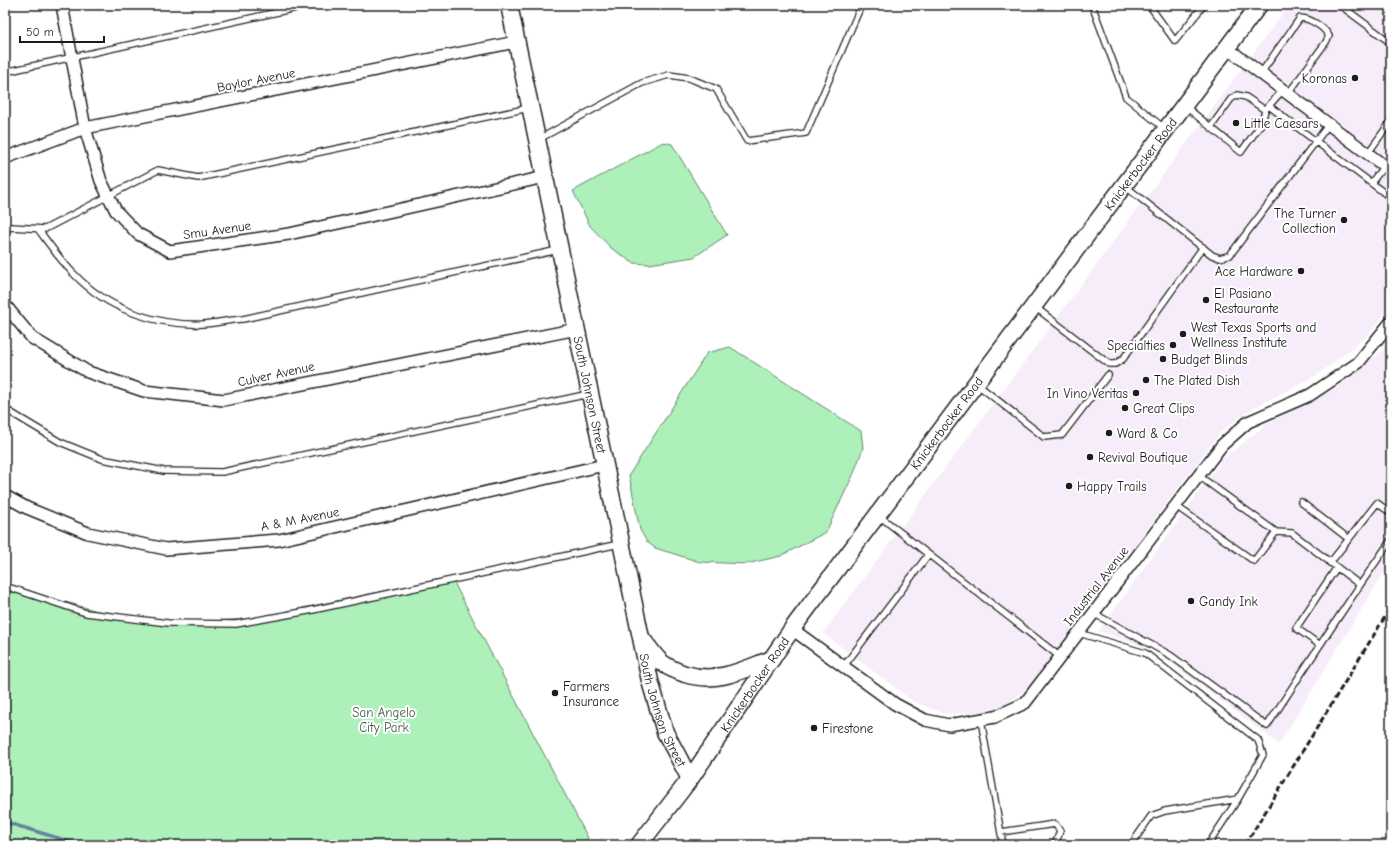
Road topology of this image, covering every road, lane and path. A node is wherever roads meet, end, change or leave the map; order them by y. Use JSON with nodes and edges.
{"nodes":[{"id":1,"x":62,"y":5,"type":"edge"},
{"id":2,"x":310,"y":5,"type":"edge"},
{"id":3,"x":509,"y":5,"type":"edge"},
{"id":4,"x":859,"y":5,"type":"edge"},
{"id":5,"x":1092,"y":5,"type":"edge"},
{"id":6,"x":1149,"y":5,"type":"edge"},
{"id":7,"x":1204,"y":5,"type":"edge"},
{"id":8,"x":1259,"y":5,"type":"edge"},
{"id":9,"x":1340,"y":5,"type":"edge"},
{"id":10,"x":516,"y":42,"type":"junction"},
{"id":11,"x":1391,"y":44,"type":"edge"},
{"id":12,"x":1227,"y":48,"type":"junction"},
{"id":13,"x":71,"y":57,"type":"junction"},
{"id":14,"x":5,"y":72,"type":"edge"},
{"id":15,"x":1261,"y":73,"type":"junction"},
{"id":16,"x":1285,"y":92,"type":"junction"},
{"id":17,"x":1184,"y":105,"type":"junction"},
{"id":18,"x":530,"y":108,"type":"junction"},
{"id":19,"x":1267,"y":108,"type":"junction"},
{"id":20,"x":1391,"y":121,"type":"edge"},
{"id":21,"x":1329,"y":124,"type":"junction"},
{"id":22,"x":1211,"y":127,"type":"junction"},
{"id":23,"x":86,"y":128,"type":"junction"},
{"id":24,"x":1165,"y":129,"type":"junction"},
{"id":25,"x":537,"y":140,"type":"junction"},
{"id":26,"x":1316,"y":141,"type":"junction"},
{"id":27,"x":1368,"y":153,"type":"junction"},
{"id":28,"x":5,"y":158,"type":"edge"},
{"id":29,"x":1387,"y":168,"type":"edge"},
{"id":30,"x":544,"y":177,"type":"junction"},
{"id":31,"x":1371,"y":183,"type":"junction"},
{"id":32,"x":1124,"y":186,"type":"junction"},
{"id":33,"x":108,"y":196,"type":"junction"},
{"id":34,"x":1391,"y":198,"type":"edge"},
{"id":35,"x":38,"y":229,"type":"junction"},
{"id":36,"x":5,"y":230,"type":"edge"},
{"id":37,"x":1203,"y":247,"type":"junction"},
{"id":38,"x":560,"y":250,"type":"junction"},
{"id":39,"x":5,"y":305,"type":"edge"},
{"id":40,"x":1034,"y":306,"type":"junction"},
{"id":41,"x":1391,"y":322,"type":"edge"},
{"id":42,"x":577,"y":329,"type":"junction"},
{"id":43,"x":1108,"y":374,"type":"dead end"},
{"id":44,"x":976,"y":383,"type":"junction"},
{"id":45,"x":590,"y":394,"type":"junction"},
{"id":46,"x":5,"y":409,"type":"edge"},
{"id":47,"x":604,"y":465,"type":"junction"},
{"id":48,"x":1199,"y":476,"type":"junction"},
{"id":49,"x":5,"y":496,"type":"edge"},
{"id":50,"x":1300,"y":502,"type":"dead end"},
{"id":51,"x":1176,"y":506,"type":"junction"},
{"id":52,"x":1391,"y":513,"type":"edge"},
{"id":53,"x":877,"y":515,"type":"junction"},
{"id":54,"x":1276,"y":532,"type":"junction"},
{"id":55,"x":1349,"y":540,"type":"junction"},
{"id":56,"x":1391,"y":540,"type":"edge"},
{"id":57,"x":621,"y":544,"type":"junction"},
{"id":58,"x":928,"y":554,"type":"junction"},
{"id":59,"x":1330,"y":563,"type":"junction"},
{"id":60,"x":1336,"y":567,"type":"junction"},
{"id":61,"x":1360,"y":585,"type":"junction"},
{"id":62,"x":5,"y":586,"type":"edge"},
{"id":63,"x":1092,"y":613,"type":"junction"},
{"id":64,"x":792,"y":629,"type":"junction"},
{"id":65,"x":1077,"y":632,"type":"junction"},
{"id":66,"x":640,"y":637,"type":"junction"},
{"id":67,"x":1320,"y":645,"type":"junction"},
{"id":68,"x":1059,"y":656,"type":"junction"},
{"id":69,"x":772,"y":659,"type":"junction"},
{"id":70,"x":844,"y":666,"type":"junction"},
{"id":71,"x":981,"y":720,"type":"junction"},
{"id":72,"x":690,"y":779,"type":"junction"},
{"id":73,"x":1238,"y":799,"type":"junction"},
{"id":74,"x":1001,"y":832,"type":"junction"},
{"id":75,"x":641,"y":842,"type":"edge"},
{"id":76,"x":1003,"y":845,"type":"edge"},
{"id":77,"x":1055,"y":845,"type":"edge"},
{"id":78,"x":1131,"y":845,"type":"edge"},
{"id":79,"x":1208,"y":845,"type":"edge"}],
"edges":[{"from":1,"to":13,"type":"street","name":"Smu Avenue"},
{"from":2,"to":13,"type":"lane"},
{"from":3,"to":10,"type":"main road","name":"South Johnson Street"},
{"from":4,"to":25,"type":"lane"},
{"from":5,"to":24,"type":"lane"},
{"from":6,"to":7,"type":"lane"},
{"from":8,"to":12,"type":"main road","name":"Knickerbocker Road"},
{"from":9,"to":11,"type":"lane"},
{"from":10,"to":18,"type":"main road","name":"South Johnson Street"},
{"from":10,"to":23,"type":"street","name":"Baylor Avenue"},
{"from":12,"to":15,"type":"street"},
{"from":12,"to":17,"type":"main road","name":"Knickerbocker Road"},
{"from":13,"to":14,"type":"lane"},
{"from":13,"to":23,"type":"street","name":"Smu Avenue"},
{"from":15,"to":16,"type":"street"},
{"from":15,"to":16,"type":"lane"},
{"from":16,"to":19,"type":"lane"},
{"from":16,"to":21,"type":"street"},
{"from":17,"to":22,"type":"lane"},
{"from":17,"to":24,"type":"main road","name":"Knickerbocker Road"},
{"from":18,"to":25,"type":"main road","name":"South Johnson Street"},
{"from":18,"to":33,"type":"lane"},
{"from":19,"to":22,"type":"lane"},
{"from":19,"to":22,"type":"lane"},
{"from":19,"to":26,"type":"lane"},
{"from":20,"to":27,"type":"lane"},
{"from":21,"to":26,"type":"lane"},
{"from":21,"to":27,"type":"street"},
{"from":23,"to":28,"type":"street","name":"Baylor Avenue"},
{"from":23,"to":33,"type":"street","name":"Smu Avenue"},
{"from":24,"to":32,"type":"main road","name":"Knickerbocker Road"},
{"from":25,"to":30,"type":"main road","name":"South Johnson Street"},
{"from":26,"to":31,"type":"lane"},
{"from":26,"to":37,"type":"lane"},
{"from":27,"to":29,"type":"street"},
{"from":29,"to":31,"type":"lane"},
{"from":30,"to":33,"type":"street","name":"Smu Avenue"},
{"from":30,"to":38,"type":"main road","name":"South Johnson Street"},
{"from":31,"to":34,"type":"lane"},
{"from":32,"to":37,"type":"lane"},
{"from":32,"to":40,"type":"main road","name":"Knickerbocker Road"},
{"from":33,"to":35,"type":"lane"},
{"from":35,"to":36,"type":"lane"},
{"from":35,"to":38,"type":"lane"},
{"from":37,"to":40,"type":"lane"},
{"from":38,"to":42,"type":"main road","name":"South Johnson Street"},
{"from":39,"to":42,"type":"street","name":"Culver Avenue"},
{"from":40,"to":44,"type":"main road","name":"Knickerbocker Road"},
{"from":41,"to":48,"type":"street","name":"Industrial Avenue"},
{"from":42,"to":45,"type":"main road","name":"South Johnson Street"},
{"from":43,"to":44,"type":"lane"},
{"from":44,"to":53,"type":"main road","name":"Knickerbocker Road"},
{"from":45,"to":46,"type":"lane"},
{"from":45,"to":47,"type":"main road","name":"South Johnson Street"},
{"from":47,"to":49,"type":"street","name":"A & M Avenue"},
{"from":47,"to":57,"type":"main road","name":"South Johnson Street"},
{"from":48,"to":51,"type":"street","name":"Industrial Avenue"},
{"from":48,"to":54,"type":"lane"},
{"from":50,"to":55,"type":"lane"},
{"from":51,"to":54,"type":"lane"},
{"from":51,"to":63,"type":"street","name":"Industrial Avenue"},
{"from":52,"to":55,"type":"lane"},
{"from":53,"to":58,"type":"lane"},
{"from":53,"to":64,"type":"main road","name":"Knickerbocker Road"},
{"from":54,"to":59,"type":"lane"},
{"from":55,"to":59,"type":"lane"},
{"from":56,"to":61,"type":"lane"},
{"from":57,"to":62,"type":"lane"},
{"from":57,"to":66,"type":"main road","name":"South Johnson Street"},
{"from":58,"to":68,"type":"lane"},
{"from":58,"to":70,"type":"lane"},
{"from":59,"to":60,"type":"lane"},
{"from":60,"to":61,"type":"lane"},
{"from":60,"to":67,"type":"lane"},
{"from":61,"to":67,"type":"lane"},
{"from":63,"to":65,"type":"street","name":"Industrial Avenue"},
{"from":63,"to":67,"type":"lane"},
{"from":64,"to":69,"type":"main road","name":"Knickerbocker Road"},
{"from":64,"to":70,"type":"street","name":"Industrial Avenue"},
{"from":65,"to":68,"type":"street","name":"Industrial Avenue"},
{"from":65,"to":73,"type":"lane"},
{"from":66,"to":69,"type":"main road"},
{"from":66,"to":72,"type":"main road","name":"South Johnson Street"},
{"from":68,"to":71,"type":"street","name":"Industrial Avenue"},
{"from":69,"to":72,"type":"main road","name":"Knickerbocker Road"},
{"from":70,"to":71,"type":"street","name":"Industrial Avenue"},
{"from":71,"to":74,"type":"lane"},
{"from":72,"to":75,"type":"main road","name":"Knickerbocker Road"},
{"from":73,"to":78,"type":"lane"},
{"from":73,"to":79,"type":"lane"},
{"from":74,"to":76,"type":"lane"},
{"from":74,"to":77,"type":"lane"}]}
